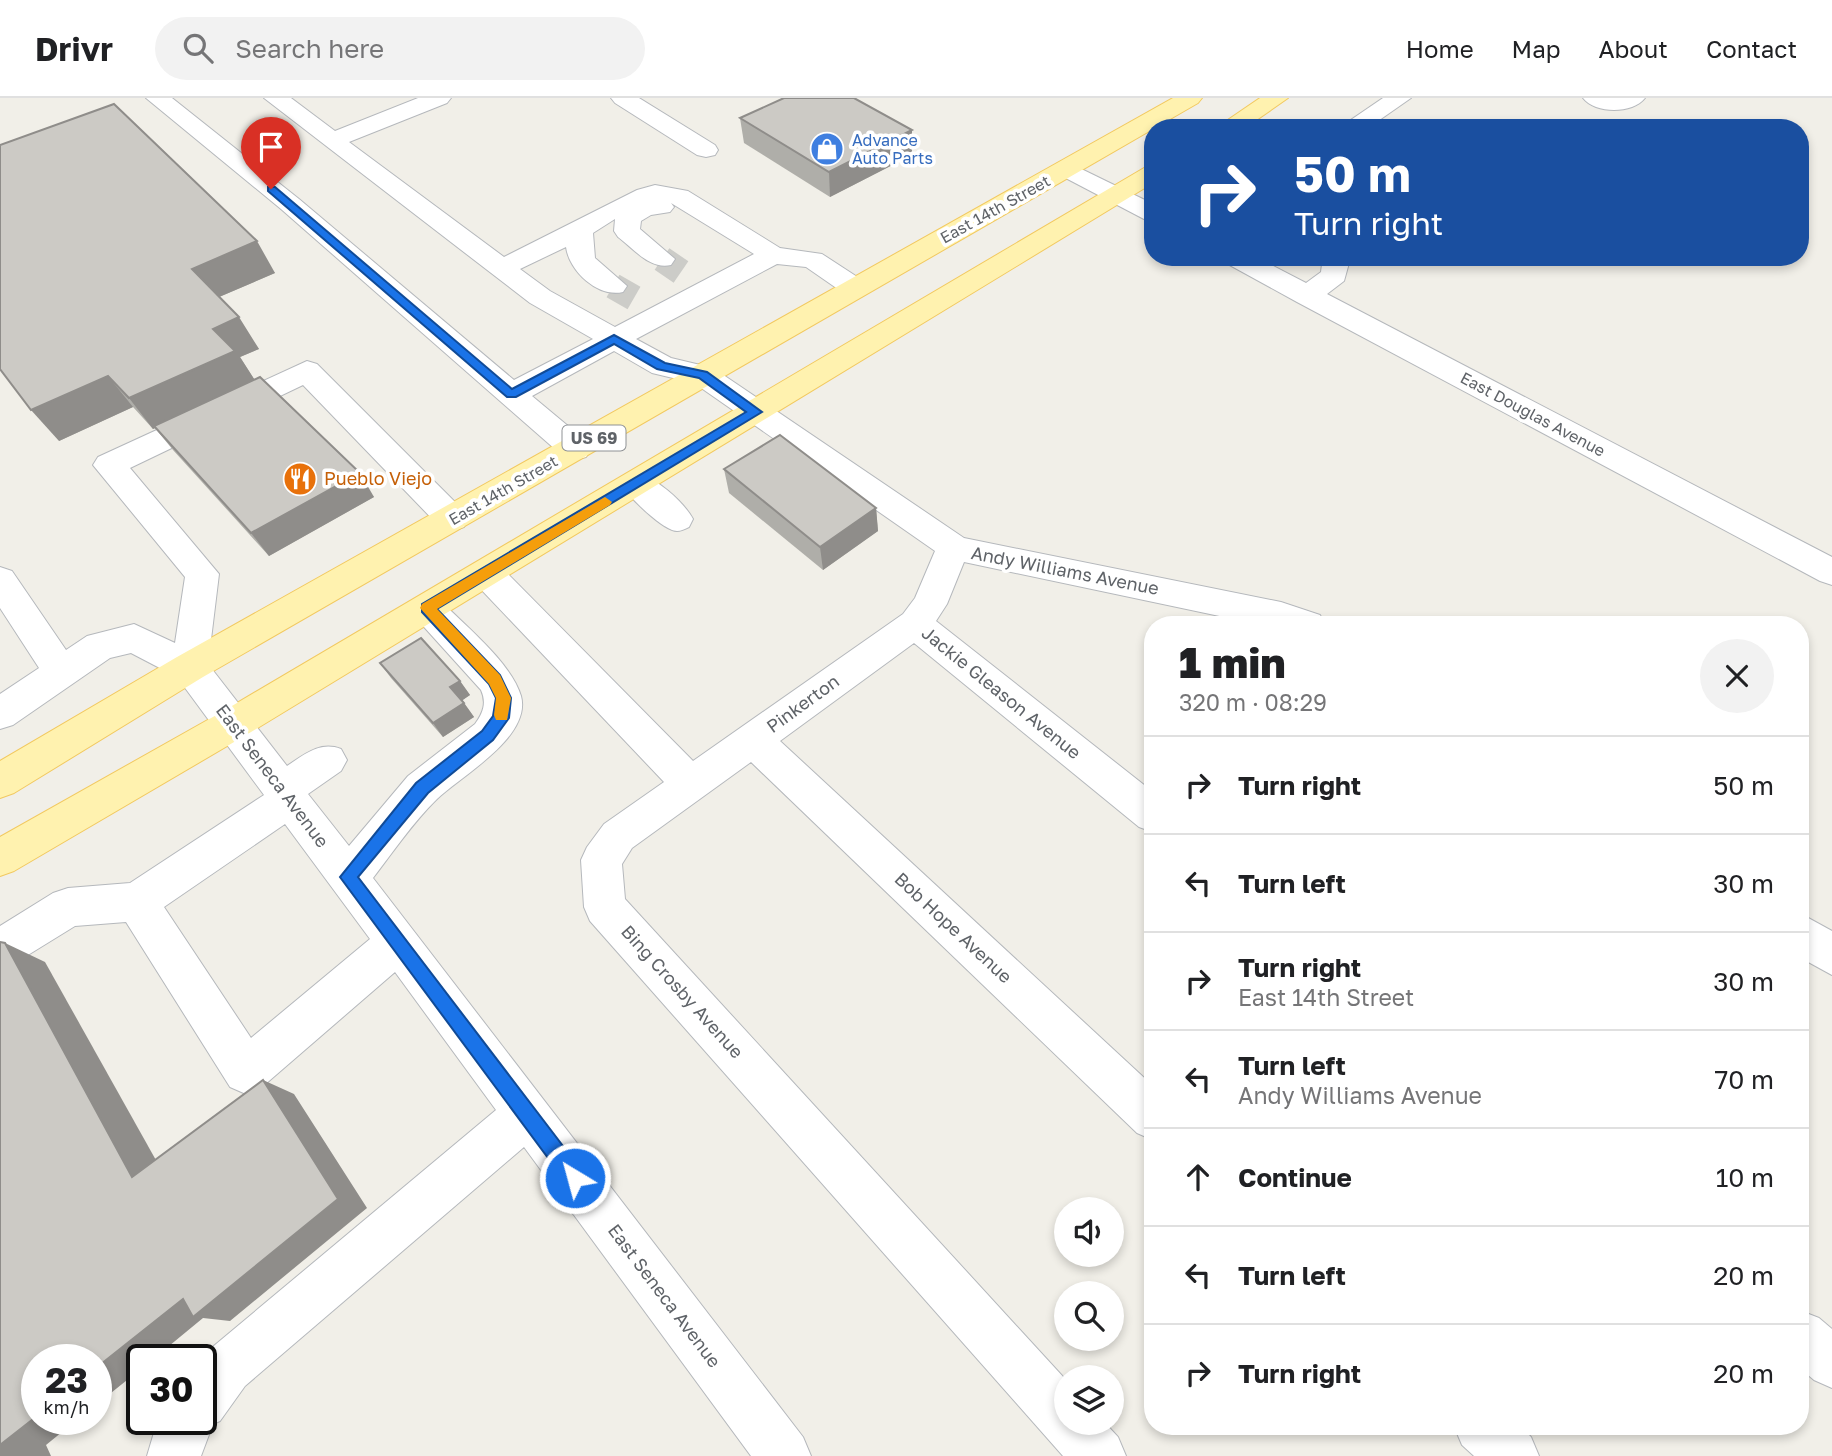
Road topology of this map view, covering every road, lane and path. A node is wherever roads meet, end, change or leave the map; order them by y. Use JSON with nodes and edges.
{"nodes":[{"id":1,"x":158,"y":98,"type":"edge"},
{"id":2,"x":276,"y":98,"type":"edge"},
{"id":3,"x":439,"y":98,"type":"edge"},
{"id":4,"x":623,"y":98,"type":"edge"},
{"id":5,"x":1190,"y":98,"type":"edge"},
{"id":6,"x":1276,"y":98,"type":"edge"},
{"id":7,"x":1399,"y":98,"type":"edge"},
{"id":8,"x":1595,"y":98,"type":"edge"},
{"id":9,"x":1633,"y":98,"type":"edge"},
{"id":10,"x":1154,"y":119,"type":"edge"},
{"id":11,"x":1242,"y":119,"type":"edge"},
{"id":12,"x":1365,"y":119,"type":"edge"},
{"id":13,"x":1144,"y":125,"type":"edge"},
{"id":14,"x":332,"y":140,"type":"junction"},
{"id":15,"x":706,"y":150,"type":"dead end"},
{"id":16,"x":1067,"y":169,"type":"junction"},
{"id":17,"x":1144,"y":178,"type":"edge"},
{"id":18,"x":1117,"y":195,"type":"junction"},
{"id":19,"x":694,"y":205,"type":"junction"},
{"id":20,"x":1144,"y":209,"type":"edge"},
{"id":21,"x":580,"y":230,"type":"junction"},
{"id":22,"x":773,"y":255,"type":"junction"},
{"id":23,"x":1252,"y":266,"type":"edge"},
{"id":24,"x":1336,"y":266,"type":"edge"},
{"id":25,"x":501,"y":268,"type":"junction"},
{"id":26,"x":855,"y":288,"type":"junction"},
{"id":27,"x":706,"y":291,"type":"junction"},
{"id":28,"x":1307,"y":296,"type":"junction"},
{"id":29,"x":659,"y":316,"type":"junction"},
{"id":30,"x":614,"y":339,"type":"junction"},
{"id":31,"x":703,"y":375,"type":"junction"},
{"id":32,"x":511,"y":394,"type":"junction"},
{"id":33,"x":755,"y":412,"type":"junction"},
{"id":34,"x":575,"y":449,"type":"junction"},
{"id":35,"x":636,"y":483,"type":"junction"},
{"id":36,"x":452,"y":519,"type":"junction"},
{"id":37,"x":677,"y":519,"type":"dead end"},
{"id":38,"x":953,"y":547,"type":"junction"},
{"id":39,"x":1832,"y":572,"type":"edge"},
{"id":40,"x":485,"y":573,"type":"junction"},
{"id":41,"x":0,"y":580,"type":"edge"},
{"id":42,"x":427,"y":608,"type":"junction"},
{"id":43,"x":1284,"y":616,"type":"edge"},
{"id":44,"x":915,"y":624,"type":"junction"},
{"id":45,"x":190,"y":667,"type":"junction"},
{"id":46,"x":61,"y":672,"type":"junction"},
{"id":47,"x":0,"y":714,"type":"edge"},
{"id":48,"x":233,"y":724,"type":"junction"},
{"id":49,"x":753,"y":740,"type":"junction"},
{"id":50,"x":328,"y":760,"type":"dead end"},
{"id":51,"x":0,"y":781,"type":"edge"},
{"id":52,"x":691,"y":785,"type":"junction"},
{"id":53,"x":286,"y":794,"type":"junction"},
{"id":54,"x":1144,"y":809,"type":"edge"},
{"id":55,"x":0,"y":858,"type":"edge"},
{"id":56,"x":348,"y":877,"type":"junction"},
{"id":57,"x":137,"y":902,"type":"junction"},
{"id":58,"x":1809,"y":939,"type":"edge"},
{"id":59,"x":397,"y":943,"type":"junction"},
{"id":60,"x":0,"y":948,"type":"edge"},
{"id":61,"x":1832,"y":955,"type":"edge"},
{"id":62,"x":1144,"y":1109,"type":"edge"},
{"id":63,"x":527,"y":1114,"type":"junction"},
{"id":64,"x":1809,"y":1343,"type":"edge"},
{"id":65,"x":1832,"y":1362,"type":"edge"},
{"id":66,"x":217,"y":1381,"type":"edge"},
{"id":67,"x":1054,"y":1407,"type":"edge"},
{"id":68,"x":179,"y":1435,"type":"edge"},
{"id":69,"x":1079,"y":1435,"type":"edge"},
{"id":70,"x":1490,"y":1435,"type":"edge"},
{"id":71,"x":174,"y":1456,"type":"edge"},
{"id":72,"x":784,"y":1456,"type":"edge"},
{"id":73,"x":1098,"y":1456,"type":"edge"},
{"id":74,"x":1512,"y":1456,"type":"edge"}],
"edges":[{"from":1,"to":32,"type":"street"},
{"from":2,"to":14,"type":"street"},
{"from":3,"to":14,"type":"street"},
{"from":4,"to":15,"type":"street"},
{"from":5,"to":10,"type":"main road","name":"East 14th Street","number":"US 69"},
{"from":6,"to":11,"type":"main road"},
{"from":7,"to":12,"type":"street"},
{"from":8,"to":9,"type":"street"},
{"from":13,"to":16,"type":"main road","name":"East 14th Street","number":"US 69"},
{"from":14,"to":25,"type":"street"},
{"from":16,"to":18,"type":"street"},
{"from":16,"to":26,"type":"main road","name":"East 14th Street","number":"US 69"},
{"from":17,"to":18,"type":"main road"},
{"from":18,"to":20,"type":"street"},
{"from":18,"to":33,"type":"main road"},
{"from":19,"to":21,"type":"street"},
{"from":19,"to":22,"type":"street"},
{"from":19,"to":27,"type":"street"},
{"from":21,"to":25,"type":"street"},
{"from":21,"to":29,"type":"street"},
{"from":22,"to":26,"type":"street"},
{"from":22,"to":27,"type":"street"},
{"from":23,"to":28,"type":"street","name":"East Douglas Avenue"},
{"from":24,"to":28,"type":"street"},
{"from":25,"to":30,"type":"street"},
{"from":26,"to":31,"type":"main road","name":"East 14th Street","number":"US 69"},
{"from":27,"to":29,"type":"street"},
{"from":28,"to":39,"type":"street","name":"East Douglas Avenue"},
{"from":29,"to":30,"type":"street"},
{"from":30,"to":31,"type":"street"},
{"from":30,"to":32,"type":"street"},
{"from":31,"to":33,"type":"street","name":"Andy Williams Avenue"},
{"from":31,"to":34,"type":"main road","name":"East 14th Street","number":"US 69"},
{"from":32,"to":34,"type":"street"},
{"from":33,"to":35,"type":"main road"},
{"from":33,"to":38,"type":"street","name":"Andy Williams Avenue"},
{"from":34,"to":36,"type":"main road","name":"East 14th Street","number":"US 69"},
{"from":35,"to":37,"type":"street"},
{"from":35,"to":40,"type":"main road"},
{"from":36,"to":45,"type":"main road","name":"East 14th Street","number":"US 69"},
{"from":36,"to":45,"type":"street"},
{"from":38,"to":43,"type":"street","name":"Andy Williams Avenue"},
{"from":38,"to":44,"type":"street","name":"Jackie Gleason Avenue"},
{"from":40,"to":42,"type":"main road"},
{"from":40,"to":52,"type":"street"},
{"from":41,"to":46,"type":"street"},
{"from":42,"to":48,"type":"main road"},
{"from":42,"to":56,"type":"street"},
{"from":44,"to":49,"type":"street","name":"Pinkerton"},
{"from":44,"to":54,"type":"street","name":"Jackie Gleason Avenue"},
{"from":45,"to":46,"type":"street"},
{"from":45,"to":48,"type":"street","name":"East Seneca Avenue"},
{"from":45,"to":51,"type":"main road","name":"East 14th Street","number":"US 69"},
{"from":46,"to":47,"type":"street"},
{"from":48,"to":53,"type":"street","name":"East Seneca Avenue"},
{"from":48,"to":55,"type":"main road"},
{"from":49,"to":52,"type":"street","name":"Pinkerton"},
{"from":49,"to":62,"type":"street","name":"Bob Hope Avenue"},
{"from":50,"to":53,"type":"street"},
{"from":52,"to":67,"type":"street","name":"Bing Crosby Avenue"},
{"from":53,"to":56,"type":"street","name":"East Seneca Avenue"},
{"from":53,"to":57,"type":"street"},
{"from":56,"to":59,"type":"street","name":"East Seneca Avenue"},
{"from":57,"to":59,"type":"street"},
{"from":57,"to":60,"type":"street"},
{"from":58,"to":61,"type":"street"},
{"from":59,"to":63,"type":"street","name":"East Seneca Avenue"},
{"from":63,"to":66,"type":"street"},
{"from":63,"to":72,"type":"street","name":"East Seneca Avenue"},
{"from":64,"to":65,"type":"street"},
{"from":68,"to":71,"type":"street"},
{"from":69,"to":73,"type":"street","name":"Bing Crosby Avenue"},
{"from":70,"to":74,"type":"street"}]}
